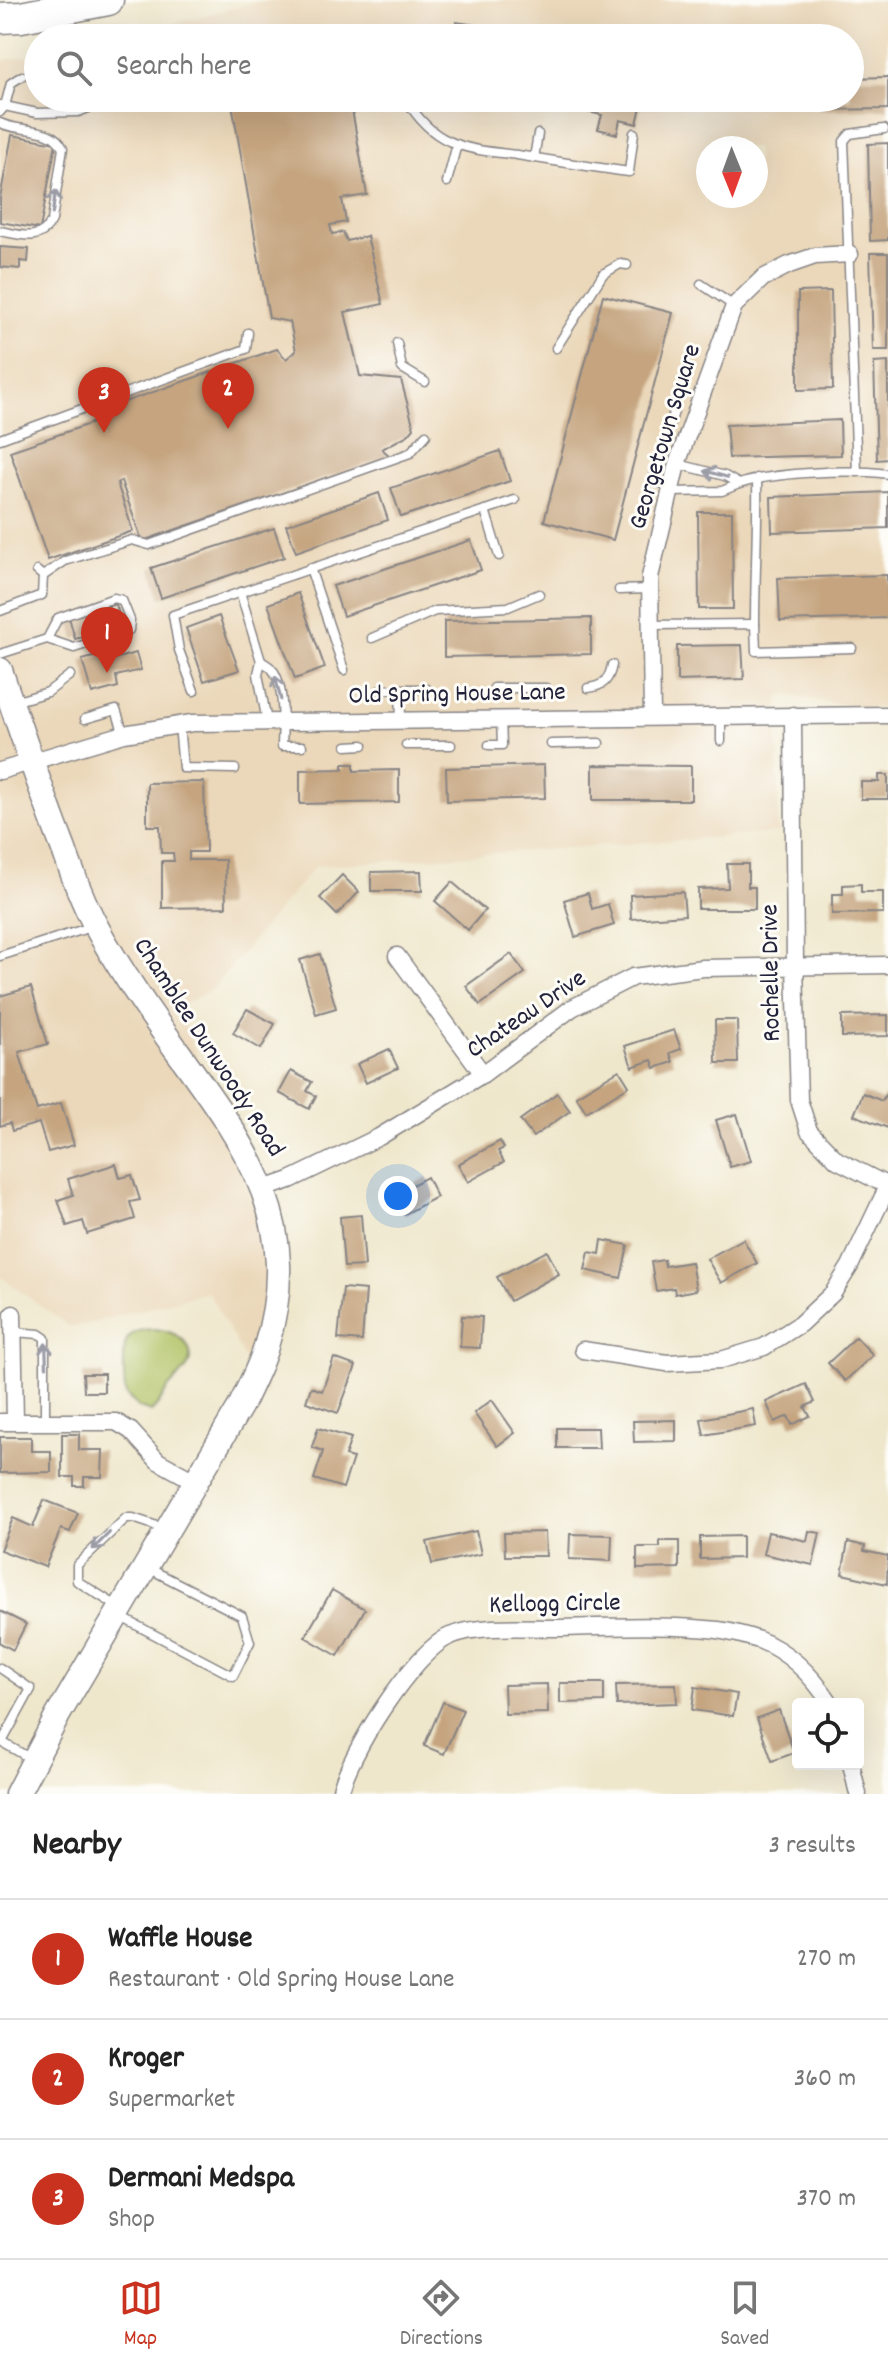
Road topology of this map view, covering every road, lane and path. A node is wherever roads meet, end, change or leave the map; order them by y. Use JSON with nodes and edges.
{"nodes":[{"id":1,"x":108,"y":0,"type":"edge"},
{"id":2,"x":7,"y":22,"type":"edge"},
{"id":3,"x":22,"y":76,"type":"dead end"},
{"id":4,"x":2,"y":108,"type":"edge"},
{"id":5,"x":24,"y":111,"type":"edge"},
{"id":6,"x":30,"y":112,"type":"edge"},
{"id":7,"x":78,"y":112,"type":"edge"},
{"id":8,"x":414,"y":112,"type":"edge"},
{"id":9,"x":0,"y":123,"type":"edge"},
{"id":10,"x":884,"y":129,"type":"dead end"},
{"id":11,"x":634,"y":133,"type":"dead end"},
{"id":12,"x":538,"y":134,"type":"dead end"},
{"id":13,"x":457,"y":144,"type":"junction"},
{"id":14,"x":534,"y":158,"type":"junction"},
{"id":15,"x":447,"y":182,"type":"dead end"},
{"id":16,"x":0,"y":231,"type":"edge"},
{"id":17,"x":850,"y":254,"type":"junction"},
{"id":18,"x":627,"y":265,"type":"dead end"},
{"id":19,"x":701,"y":284,"type":"dead end"},
{"id":20,"x":734,"y":306,"type":"junction"},
{"id":21,"x":248,"y":333,"type":"dead end"},
{"id":22,"x":397,"y":343,"type":"dead end"},
{"id":23,"x":556,"y":348,"type":"dead end"},
{"id":24,"x":425,"y":382,"type":"dead end"},
{"id":25,"x":675,"y":408,"type":"dead end"},
{"id":26,"x":426,"y":435,"type":"dead end"},
{"id":27,"x":0,"y":439,"type":"edge"},
{"id":28,"x":677,"y":464,"type":"junction"},
{"id":29,"x":857,"y":472,"type":"junction"},
{"id":30,"x":888,"y":474,"type":"edge"},
{"id":31,"x":757,"y":478,"type":"junction"},
{"id":32,"x":739,"y":484,"type":"junction"},
{"id":33,"x":671,"y":489,"type":"junction"},
{"id":34,"x":515,"y":500,"type":"dead end"},
{"id":35,"x":485,"y":510,"type":"junction"},
{"id":36,"x":499,"y":556,"type":"dead end"},
{"id":37,"x":310,"y":568,"type":"junction"},
{"id":38,"x":649,"y":589,"type":"junction"},
{"id":39,"x":619,"y":590,"type":"dead end"},
{"id":40,"x":240,"y":592,"type":"junction"},
{"id":41,"x":539,"y":594,"type":"dead end"},
{"id":42,"x":0,"y":611,"type":"edge"},
{"id":43,"x":755,"y":624,"type":"junction"},
{"id":44,"x":651,"y":625,"type":"junction"},
{"id":45,"x":372,"y":638,"type":"dead end"},
{"id":46,"x":47,"y":639,"type":"junction"},
{"id":47,"x":852,"y":648,"type":"dead end"},
{"id":48,"x":0,"y":654,"type":"edge"},
{"id":49,"x":261,"y":661,"type":"junction"},
{"id":50,"x":612,"y":665,"type":"dead end"},
{"id":51,"x":344,"y":670,"type":"dead end"},
{"id":52,"x":70,"y":675,"type":"dead end"},
{"id":53,"x":4,"y":688,"type":"edge"},
{"id":54,"x":494,"y":688,"type":"dead end"},
{"id":55,"x":546,"y":688,"type":"dead end"},
{"id":56,"x":588,"y":688,"type":"dead end"},
{"id":57,"x":400,"y":689,"type":"junction"},
{"id":58,"x":427,"y":689,"type":"dead end"},
{"id":59,"x":380,"y":690,"type":"dead end"},
{"id":60,"x":194,"y":691,"type":"dead end"},
{"id":61,"x":793,"y":715,"type":"junction"},
{"id":62,"x":888,"y":715,"type":"edge"},
{"id":63,"x":652,"y":716,"type":"junction"},
{"id":64,"x":721,"y":716,"type":"junction"},
{"id":65,"x":501,"y":718,"type":"junction"},
{"id":66,"x":85,"y":719,"type":"dead end"},
{"id":67,"x":401,"y":719,"type":"junction"},
{"id":68,"x":275,"y":722,"type":"junction"},
{"id":69,"x":179,"y":724,"type":"junction"},
{"id":70,"x":124,"y":734,"type":"junction"},
{"id":71,"x":721,"y":741,"type":"dead end"},
{"id":72,"x":599,"y":743,"type":"dead end"},
{"id":73,"x":513,"y":744,"type":"dead end"},
{"id":74,"x":551,"y":744,"type":"dead end"},
{"id":75,"x":363,"y":745,"type":"dead end"},
{"id":76,"x":406,"y":745,"type":"dead end"},
{"id":77,"x":427,"y":745,"type":"junction"},
{"id":78,"x":451,"y":745,"type":"dead end"},
{"id":79,"x":489,"y":745,"type":"dead end"},
{"id":80,"x":502,"y":745,"type":"junction"},
{"id":81,"x":302,"y":746,"type":"dead end"},
{"id":82,"x":347,"y":746,"type":"dead end"},
{"id":83,"x":427,"y":757,"type":"dead end"},
{"id":84,"x":31,"y":761,"type":"junction"},
{"id":85,"x":235,"y":769,"type":"dead end"},
{"id":86,"x":0,"y":771,"type":"edge"},
{"id":87,"x":96,"y":926,"type":"junction"},
{"id":88,"x":0,"y":956,"type":"edge"},
{"id":89,"x":397,"y":956,"type":"dead end"},
{"id":90,"x":888,"y":965,"type":"edge"},
{"id":91,"x":795,"y":966,"type":"junction"},
{"id":92,"x":483,"y":1074,"type":"junction"},
{"id":93,"x":888,"y":1186,"type":"edge"},
{"id":94,"x":264,"y":1189,"type":"junction"},
{"id":95,"x":13,"y":1314,"type":"dead end"},
{"id":96,"x":14,"y":1332,"type":"junction"},
{"id":97,"x":583,"y":1350,"type":"dead end"},
{"id":98,"x":8,"y":1422,"type":"edge"},
{"id":99,"x":45,"y":1422,"type":"junction"},
{"id":100,"x":196,"y":1482,"type":"junction"},
{"id":101,"x":167,"y":1530,"type":"junction"},
{"id":102,"x":145,"y":1567,"type":"junction"},
{"id":103,"x":119,"y":1611,"type":"junction"},
{"id":104,"x":0,"y":1668,"type":"edge"},
{"id":105,"x":827,"y":1698,"type":"edge"},
{"id":106,"x":1,"y":1741,"type":"edge"},
{"id":107,"x":34,"y":1761,"type":"junction"},
{"id":108,"x":852,"y":1770,"type":"edge"},
{"id":109,"x":17,"y":1794,"type":"edge"},
{"id":110,"x":340,"y":1794,"type":"edge"},
{"id":111,"x":858,"y":1794,"type":"edge"}],
"edges":[{"from":1,"to":2,"type":"highway"},
{"from":3,"to":4,"type":"lane"},
{"from":4,"to":5,"type":"lane"},
{"from":6,"to":7,"type":"lane"},
{"from":8,"to":13,"type":"lane"},
{"from":16,"to":9,"type":"lane","one_way":true},
{"from":10,"to":17,"type":"lane"},
{"from":11,"to":14,"type":"lane"},
{"from":12,"to":14,"type":"lane"},
{"from":13,"to":14,"type":"lane"},
{"from":13,"to":15,"type":"lane"},
{"from":17,"to":20,"type":"street","name":"Georgetown Square"},
{"from":17,"to":29,"type":"lane"},
{"from":18,"to":23,"type":"lane"},
{"from":19,"to":20,"type":"lane"},
{"from":20,"to":28,"type":"street","name":"Georgetown Square"},
{"from":21,"to":27,"type":"lane"},
{"from":22,"to":24,"type":"lane"},
{"from":25,"to":33,"type":"lane"},
{"from":26,"to":42,"type":"lane"},
{"from":32,"to":28,"type":"lane","one_way":true},
{"from":28,"to":33,"type":"street","name":"Georgetown Square"},
{"from":29,"to":30,"type":"lane"},
{"from":29,"to":31,"type":"lane"},
{"from":31,"to":32,"type":"lane"},
{"from":31,"to":43,"type":"lane"},
{"from":32,"to":33,"type":"lane"},
{"from":33,"to":38,"type":"street","name":"Georgetown Square"},
{"from":34,"to":35,"type":"lane"},
{"from":35,"to":36,"type":"lane"},
{"from":35,"to":37,"type":"lane"},
{"from":37,"to":40,"type":"lane"},
{"from":37,"to":51,"type":"lane"},
{"from":38,"to":39,"type":"lane"},
{"from":38,"to":44,"type":"street","name":"Georgetown Square"},
{"from":40,"to":49,"type":"lane"},
{"from":40,"to":60,"type":"lane"},
{"from":41,"to":45,"type":"lane"},
{"from":43,"to":44,"type":"lane"},
{"from":43,"to":47,"type":"lane"},
{"from":44,"to":63,"type":"street","name":"Georgetown Square"},
{"from":46,"to":46,"type":"lane"},
{"from":46,"to":48,"type":"lane"},
{"from":49,"to":68,"type":"lane"},
{"from":68,"to":49,"type":"lane","one_way":true},
{"from":50,"to":56,"type":"lane"},
{"from":52,"to":53,"type":"lane"},
{"from":53,"to":84,"type":"street","name":"Chamblee Dunwoody Road"},
{"from":54,"to":55,"type":"lane"},
{"from":57,"to":58,"type":"lane"},
{"from":57,"to":59,"type":"lane"},
{"from":57,"to":67,"type":"lane"},
{"from":61,"to":62,"type":"street","name":"Old Spring House Lane"},
{"from":61,"to":64,"type":"street","name":"Old Spring House Lane"},
{"from":61,"to":91,"type":"street","name":"Rochelle Drive"},
{"from":63,"to":64,"type":"street","name":"Old Spring House Lane"},
{"from":63,"to":65,"type":"street","name":"Old Spring House Lane"},
{"from":64,"to":71,"type":"lane"},
{"from":65,"to":67,"type":"street","name":"Old Spring House Lane"},
{"from":65,"to":80,"type":"lane"},
{"from":66,"to":70,"type":"lane"},
{"from":67,"to":68,"type":"street","name":"Old Spring House Lane"},
{"from":68,"to":69,"type":"street","name":"Old Spring House Lane"},
{"from":68,"to":81,"type":"lane"},
{"from":69,"to":70,"type":"street","name":"Old Spring House Lane"},
{"from":69,"to":85,"type":"lane"},
{"from":70,"to":84,"type":"street","name":"Old Spring House Lane"},
{"from":72,"to":74,"type":"lane"},
{"from":73,"to":80,"type":"lane"},
{"from":75,"to":82,"type":"lane"},
{"from":76,"to":77,"type":"lane"},
{"from":77,"to":78,"type":"lane"},
{"from":77,"to":83,"type":"lane"},
{"from":79,"to":80,"type":"lane"},
{"from":84,"to":86,"type":"street","name":"Old Spring House Lane"},
{"from":84,"to":87,"type":"street","name":"Chamblee Dunwoody Road"},
{"from":87,"to":88,"type":"lane"},
{"from":87,"to":94,"type":"street","name":"Chamblee Dunwoody Road"},
{"from":89,"to":92,"type":"street"},
{"from":90,"to":91,"type":"street","name":"Chateau Drive"},
{"from":91,"to":92,"type":"street","name":"Chateau Drive"},
{"from":91,"to":93,"type":"street","name":"Rochelle Drive"},
{"from":92,"to":94,"type":"street","name":"Chateau Drive"},
{"from":93,"to":97,"type":"street"},
{"from":94,"to":100,"type":"street","name":"Chamblee Dunwoody Road"},
{"from":95,"to":96,"type":"street"},
{"from":96,"to":98,"type":"street"},
{"from":99,"to":96,"type":"lane","one_way":true},
{"from":98,"to":99,"type":"street"},
{"from":99,"to":100,"type":"street"},
{"from":100,"to":101,"type":"street","name":"Chamblee Dunwoody Road"},
{"from":101,"to":102,"type":"street","name":"Chamblee Dunwoody Road"},
{"from":101,"to":103,"type":"lane","one_way":true},
{"from":102,"to":103,"type":"street","name":"Chamblee Dunwoody Road"},
{"from":102,"to":103,"type":"lane"},
{"from":103,"to":107,"type":"street","name":"Chamblee Dunwoody Road"},
{"from":104,"to":106,"type":"lane"},
{"from":105,"to":110,"type":"street","name":"Kellogg Circle"},
{"from":106,"to":107,"type":"lane"},
{"from":107,"to":109,"type":"street","name":"Chamblee Dunwoody Road"},
{"from":108,"to":111,"type":"street"}]}
